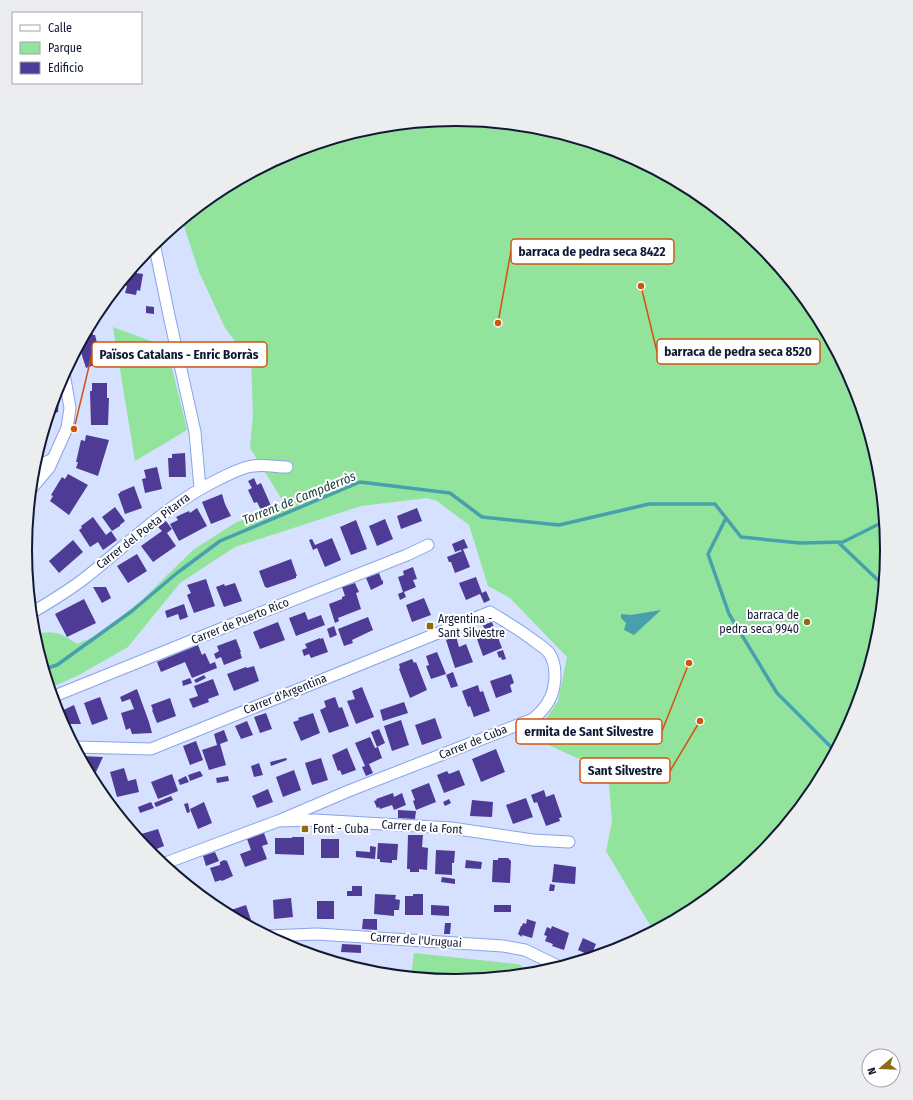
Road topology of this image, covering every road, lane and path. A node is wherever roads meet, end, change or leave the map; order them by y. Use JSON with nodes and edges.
{"nodes":[{"id":1,"x":156,"y":250,"type":"edge"},
{"id":2,"x":66,"y":384,"type":"edge"},
{"id":3,"x":52,"y":459,"type":"junction"},
{"id":4,"x":41,"y":464,"type":"edge"},
{"id":5,"x":287,"y":467,"type":"dead end"},
{"id":6,"x":38,"y":481,"type":"edge"},
{"id":7,"x":200,"y":488,"type":"junction"},
{"id":8,"x":428,"y":545,"type":"dead end"},
{"id":9,"x":37,"y":610,"type":"edge"},
{"id":10,"x":490,"y":612,"type":"joint"},
{"id":11,"x":58,"y":695,"type":"edge"},
{"id":12,"x":81,"y":747,"type":"edge"},
{"id":13,"x":278,"y":821,"type":"junction"},
{"id":14,"x":569,"y":842,"type":"dead end"},
{"id":15,"x":169,"y":862,"type":"edge"},
{"id":16,"x":279,"y":936,"type":"edge"},
{"id":17,"x":552,"y":963,"type":"edge"}],
"edges":[{"from":1,"to":7,"type":"street"},
{"from":2,"to":3,"type":"street"},
{"from":3,"to":4,"type":"street"},
{"from":3,"to":6,"type":"street"},
{"from":5,"to":7,"type":"street","name":"Carrer del Poeta Pitarra"},
{"from":7,"to":9,"type":"street","name":"Carrer del Poeta Pitarra"},
{"from":8,"to":11,"type":"street","name":"Carrer de Puerto Rico"},
{"from":10,"to":12,"type":"street","name":"Carrer d'Argentina"},
{"from":10,"to":13,"type":"street","name":"Carrer de Cuba"},
{"from":13,"to":14,"type":"street","name":"Carrer de la Font"},
{"from":13,"to":15,"type":"street","name":"Carrer de la Font"},
{"from":16,"to":17,"type":"street","name":"Carrer de l'Uruguai"}]}
